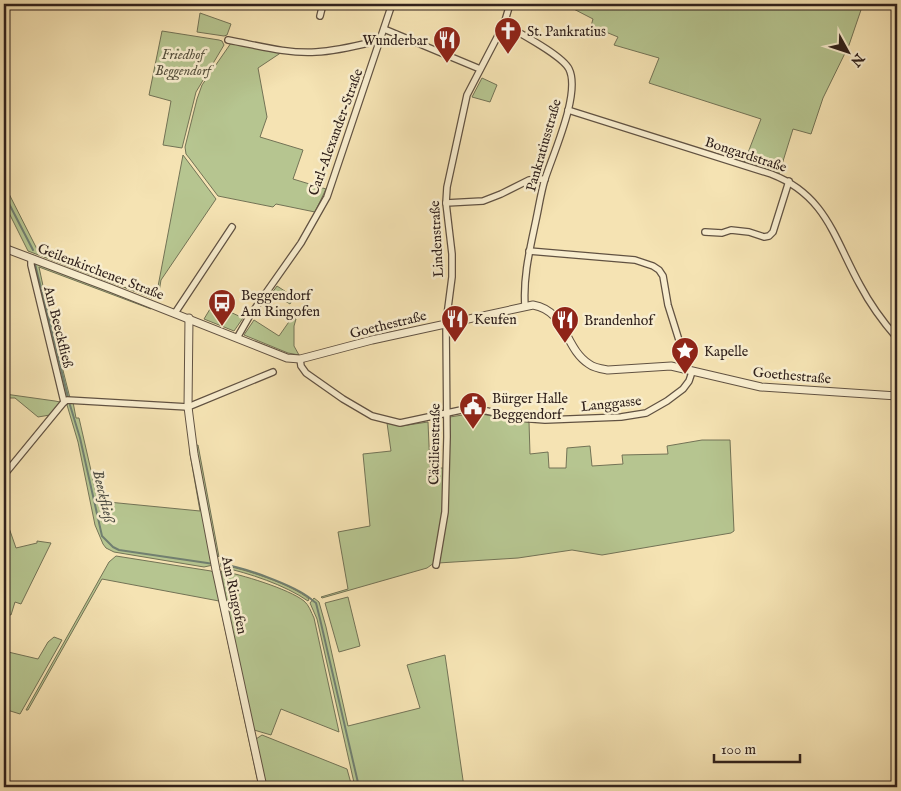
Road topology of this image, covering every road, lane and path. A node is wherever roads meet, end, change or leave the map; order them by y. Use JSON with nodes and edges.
{"nodes":[{"id":1,"x":323,"y":4,"type":"edge"},
{"id":2,"x":384,"y":4,"type":"edge"},
{"id":3,"x":510,"y":4,"type":"edge"},
{"id":4,"x":392,"y":7,"type":"edge"},
{"id":5,"x":320,"y":16,"type":"dead end"},
{"id":6,"x":504,"y":24,"type":"junction"},
{"id":7,"x":384,"y":29,"type":"junction"},
{"id":8,"x":228,"y":40,"type":"dead end"},
{"id":9,"x":381,"y":40,"type":"junction"},
{"id":10,"x":480,"y":69,"type":"junction"},
{"id":11,"x":568,"y":110,"type":"junction"},
{"id":12,"x":545,"y":179,"type":"junction"},
{"id":13,"x":789,"y":181,"type":"junction"},
{"id":14,"x":446,"y":203,"type":"junction"},
{"id":15,"x":232,"y":227,"type":"dead end"},
{"id":16,"x":705,"y":232,"type":"dead end"},
{"id":17,"x":4,"y":248,"type":"edge"},
{"id":18,"x":529,"y":251,"type":"junction"},
{"id":19,"x":31,"y":258,"type":"junction"},
{"id":20,"x":525,"y":306,"type":"junction"},
{"id":21,"x":175,"y":313,"type":"junction"},
{"id":22,"x":189,"y":318,"type":"junction"},
{"id":23,"x":446,"y":323,"type":"junction"},
{"id":24,"x":237,"y":338,"type":"junction"},
{"id":25,"x":897,"y":338,"type":"edge"},
{"id":26,"x":300,"y":359,"type":"junction"},
{"id":27,"x":683,"y":369,"type":"junction"},
{"id":28,"x":273,"y":372,"type":"dead end"},
{"id":29,"x":692,"y":372,"type":"junction"},
{"id":30,"x":897,"y":396,"type":"edge"},
{"id":31,"x":64,"y":402,"type":"junction"},
{"id":32,"x":188,"y":407,"type":"junction"},
{"id":33,"x":447,"y":413,"type":"junction"},
{"id":34,"x":4,"y":475,"type":"edge"},
{"id":35,"x":436,"y":565,"type":"dead end"},
{"id":36,"x":263,"y":787,"type":"edge"}],
"edges":[{"from":1,"to":5,"type":"street"},
{"from":2,"to":4,"type":"street"},
{"from":3,"to":6,"type":"street","name":"Lindenstraße"},
{"from":4,"to":7,"type":"street","name":"Carl-Alexander-Straße"},
{"from":6,"to":10,"type":"street","name":"Lindenstraße"},
{"from":6,"to":11,"type":"street","name":"Pankratiusstraße"},
{"from":7,"to":9,"type":"street","name":"Carl-Alexander-Straße"},
{"from":7,"to":10,"type":"street"},
{"from":8,"to":9,"type":"street"},
{"from":9,"to":24,"type":"street","name":"Carl-Alexander-Straße"},
{"from":10,"to":14,"type":"street","name":"Lindenstraße"},
{"from":11,"to":12,"type":"street","name":"Pankratiusstraße"},
{"from":11,"to":13,"type":"street","name":"Bongardstraße"},
{"from":12,"to":14,"type":"street"},
{"from":12,"to":18,"type":"street","name":"Pankratiusstraße"},
{"from":13,"to":16,"type":"street"},
{"from":13,"to":25,"type":"street","name":"Bongardstraße"},
{"from":14,"to":23,"type":"street","name":"Lindenstraße"},
{"from":15,"to":21,"type":"street"},
{"from":17,"to":19,"type":"street","name":"Geilenkirchener Straße"},
{"from":18,"to":20,"type":"street","name":"Pankratiusstraße"},
{"from":18,"to":27,"type":"street"},
{"from":19,"to":21,"type":"street","name":"Geilenkirchener Straße"},
{"from":19,"to":31,"type":"street","name":"Am Beeckfließ"},
{"from":20,"to":23,"type":"street","name":"Goethestraße"},
{"from":20,"to":27,"type":"street","name":"Goethestraße"},
{"from":21,"to":22,"type":"street","name":"Geilenkirchener Straße"},
{"from":22,"to":24,"type":"street","name":"Goethestraße"},
{"from":22,"to":32,"type":"street","name":"Am Ringofen"},
{"from":23,"to":26,"type":"street","name":"Goethestraße"},
{"from":23,"to":33,"type":"street","name":"Cäcilienstraße"},
{"from":24,"to":26,"type":"street","name":"Goethestraße"},
{"from":26,"to":33,"type":"street","name":"Langgasse"},
{"from":27,"to":29,"type":"street","name":"Goethestraße"},
{"from":28,"to":32,"type":"street"},
{"from":29,"to":30,"type":"street","name":"Goethestraße"},
{"from":29,"to":33,"type":"street","name":"Langgasse"},
{"from":31,"to":32,"type":"street"},
{"from":31,"to":34,"type":"street"},
{"from":32,"to":36,"type":"street","name":"Am Ringofen"},
{"from":33,"to":35,"type":"street","name":"Cäcilienstraße"}]}
